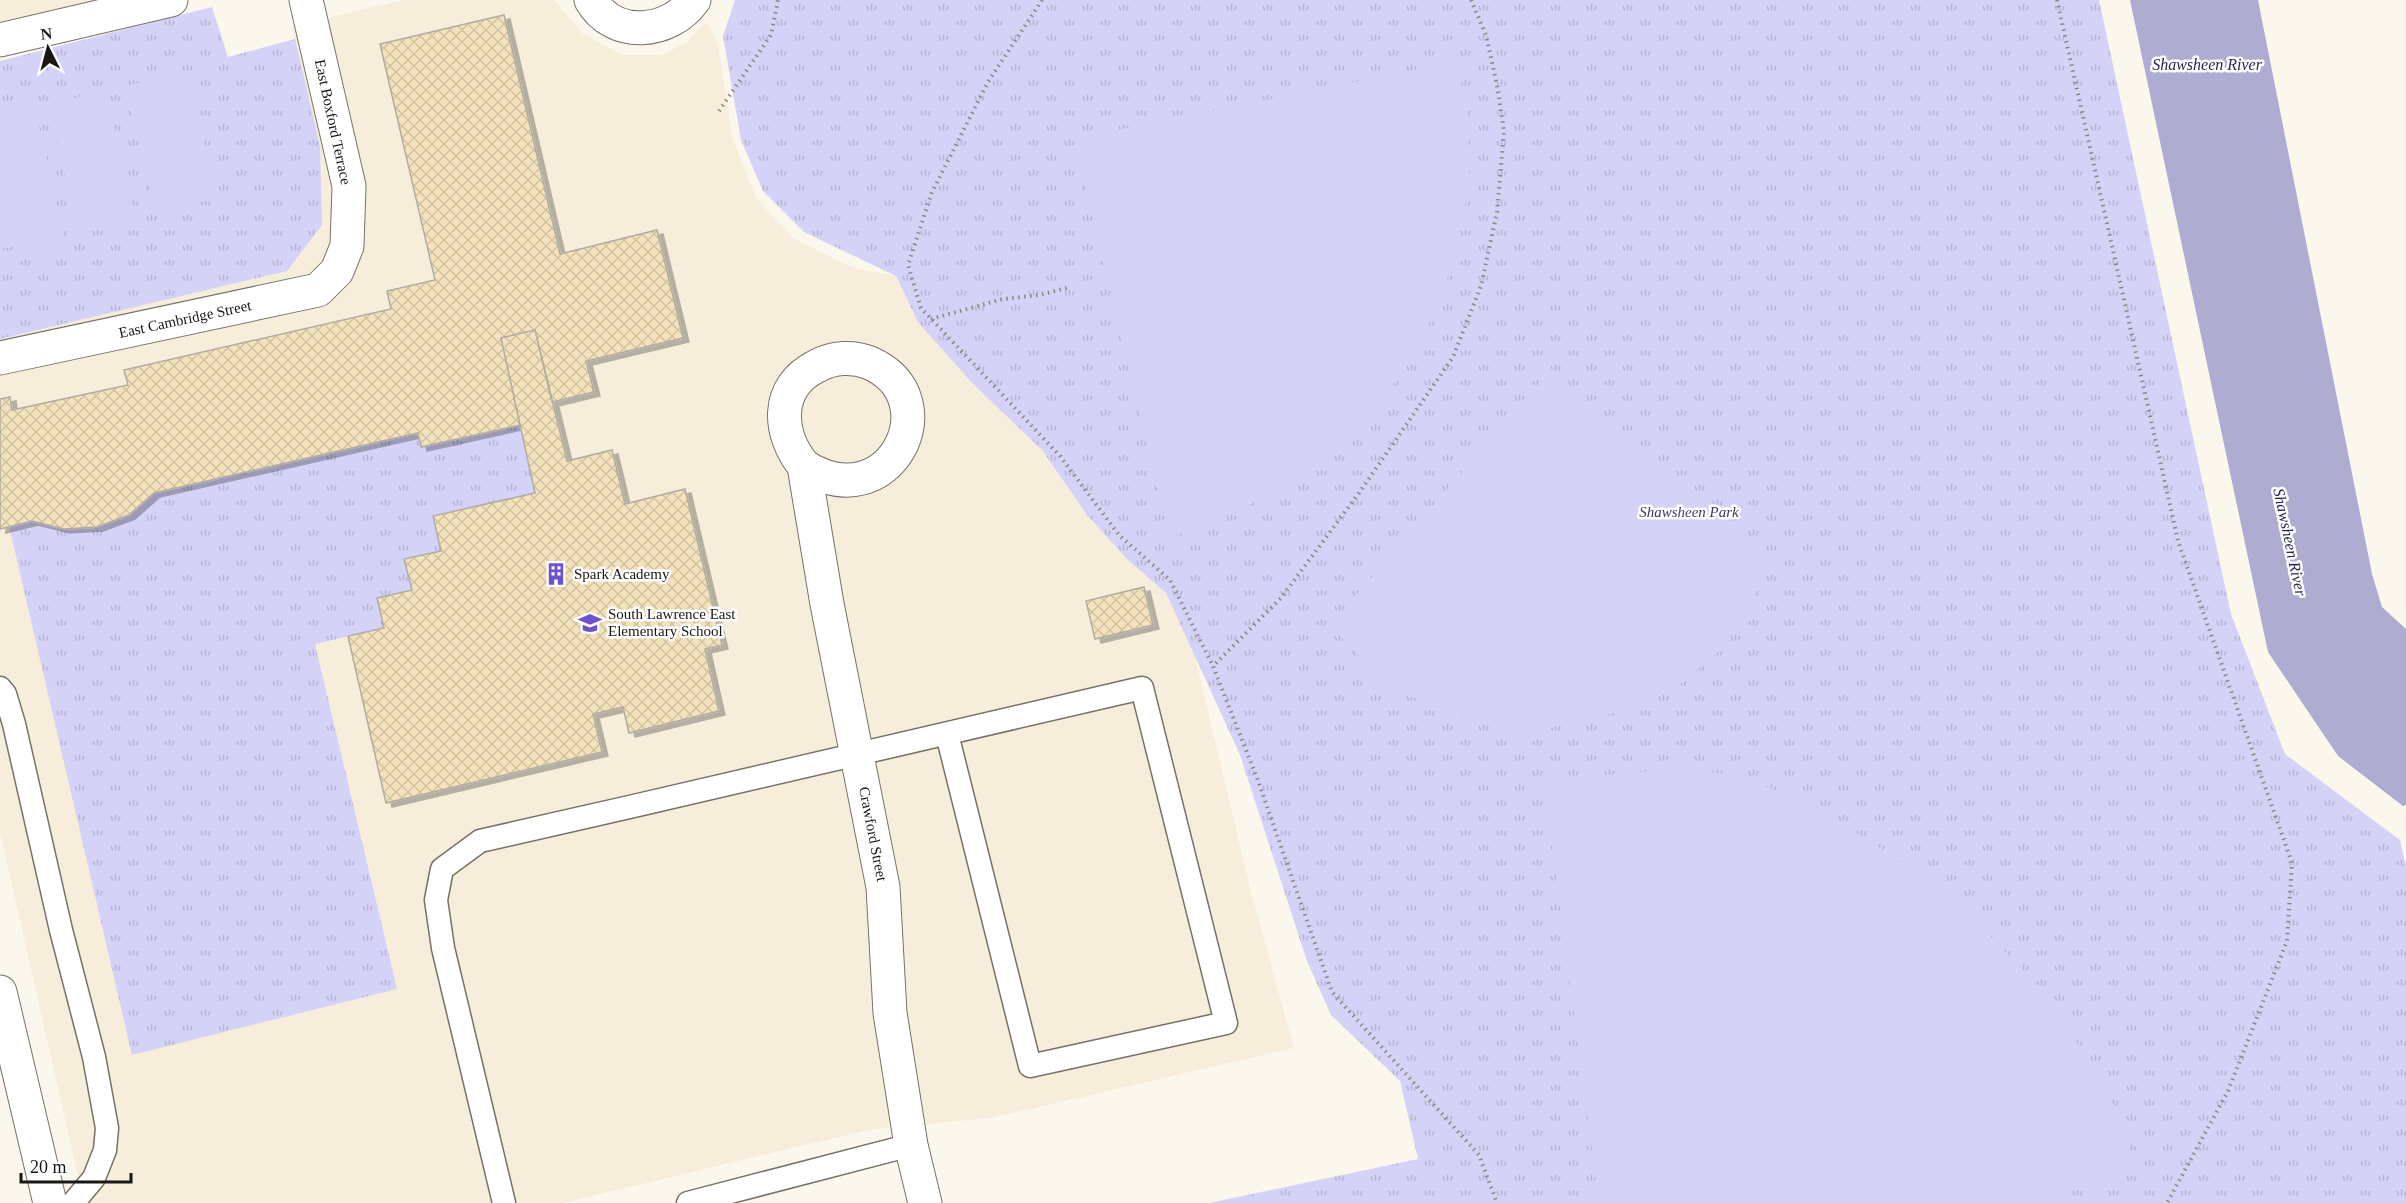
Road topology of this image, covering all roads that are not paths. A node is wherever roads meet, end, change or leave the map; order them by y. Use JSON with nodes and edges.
{"nodes":[{"id":1,"x":171,"y":0,"type":"edge"},
{"id":2,"x":306,"y":0,"type":"edge"},
{"id":3,"x":591,"y":0,"type":"edge"},
{"id":4,"x":694,"y":0,"type":"edge"},
{"id":5,"x":0,"y":40,"type":"edge"},
{"id":6,"x":347,"y":246,"type":"joint"},
{"id":7,"x":0,"y":358,"type":"edge"},
{"id":8,"x":804,"y":466,"type":"dead end"},
{"id":9,"x":0,"y":688,"type":"edge"},
{"id":10,"x":947,"y":734,"type":"junction"},
{"id":11,"x":857,"y":755,"type":"junction"},
{"id":12,"x":0,"y":992,"type":"edge"},
{"id":13,"x":911,"y":1145,"type":"junction"},
{"id":14,"x":50,"y":1203,"type":"edge"},
{"id":15,"x":73,"y":1203,"type":"edge"},
{"id":16,"x":504,"y":1203,"type":"edge"},
{"id":17,"x":688,"y":1203,"type":"edge"},
{"id":18,"x":925,"y":1203,"type":"edge"}],
"edges":[{"from":1,"to":5,"type":"street"},
{"from":2,"to":6,"type":"street","name":"East Boxford Terrace"},
{"from":3,"to":4,"type":"street"},
{"from":6,"to":7,"type":"street","name":"East Cambridge Street"},
{"from":8,"to":11,"type":"street","name":"Crawford Street"},
{"from":9,"to":15,"type":"lane"},
{"from":10,"to":10,"type":"lane"},
{"from":10,"to":11,"type":"lane"},
{"from":11,"to":13,"type":"street","name":"Crawford Street"},
{"from":11,"to":16,"type":"lane"},
{"from":12,"to":14,"type":"street"},
{"from":13,"to":17,"type":"lane"},
{"from":13,"to":18,"type":"street","name":"Crawford Street"}]}
